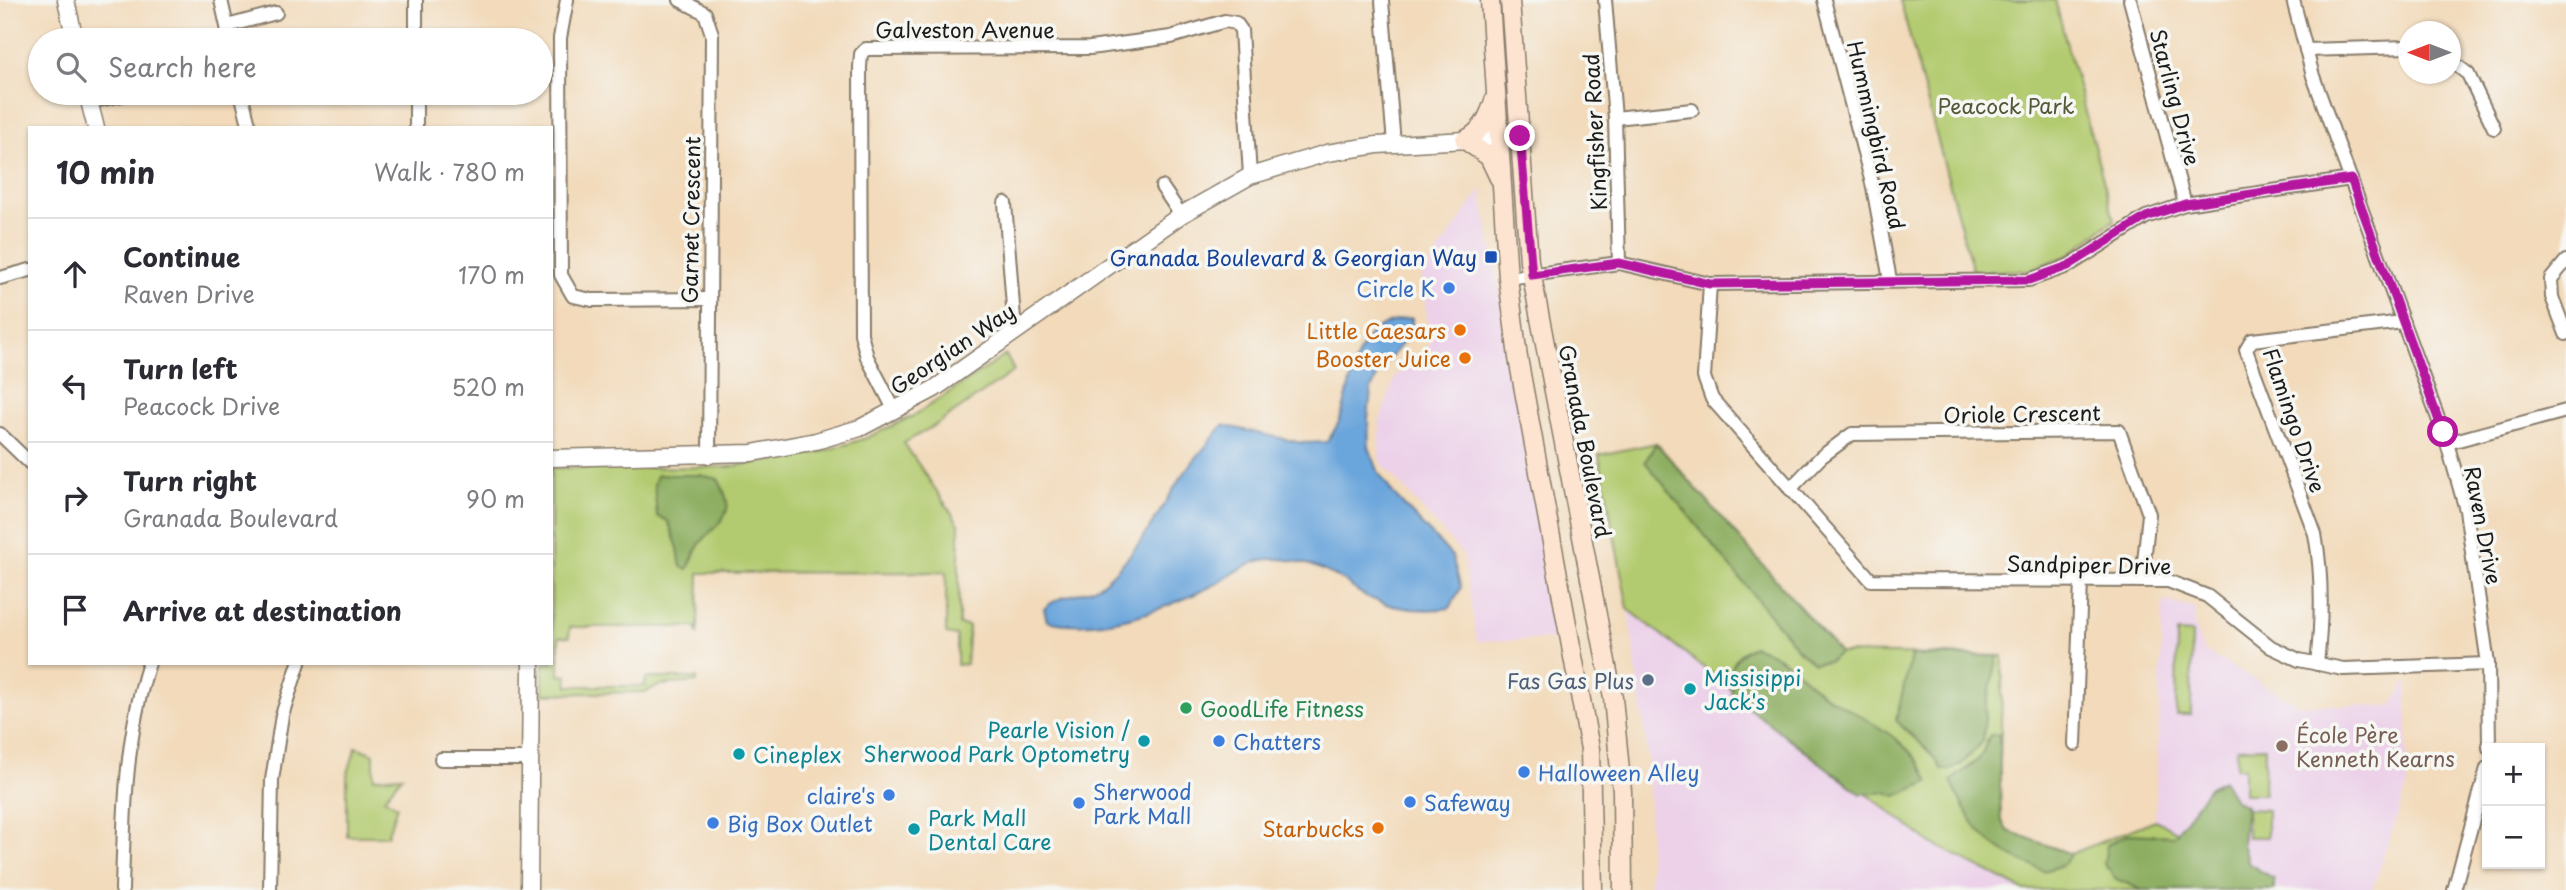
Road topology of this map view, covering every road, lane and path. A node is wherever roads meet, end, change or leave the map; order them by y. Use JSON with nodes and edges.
{"nodes":[{"id":1,"x":66,"y":0,"type":"edge"},
{"id":2,"x":221,"y":0,"type":"edge"},
{"id":3,"x":416,"y":0,"type":"edge"},
{"id":4,"x":567,"y":0,"type":"edge"},
{"id":5,"x":680,"y":0,"type":"edge"},
{"id":6,"x":1490,"y":0,"type":"edge"},
{"id":7,"x":1510,"y":0,"type":"edge"},
{"id":8,"x":1605,"y":0,"type":"edge"},
{"id":9,"x":1824,"y":0,"type":"edge"},
{"id":10,"x":2130,"y":0,"type":"edge"},
{"id":11,"x":2293,"y":0,"type":"edge"},
{"id":12,"x":1382,"y":1,"type":"edge"},
{"id":13,"x":276,"y":13,"type":"dead end"},
{"id":14,"x":227,"y":26,"type":"joint"},
{"id":15,"x":72,"y":28,"type":"edge"},
{"id":16,"x":416,"y":28,"type":"edge"},
{"id":17,"x":2398,"y":47,"type":"edge"},
{"id":18,"x":2306,"y":50,"type":"junction"},
{"id":19,"x":2461,"y":68,"type":"edge"},
{"id":20,"x":1497,"y":92,"type":"junction"},
{"id":21,"x":91,"y":105,"type":"edge"},
{"id":22,"x":244,"y":105,"type":"edge"},
{"id":23,"x":416,"y":105,"type":"edge"},
{"id":24,"x":1692,"y":110,"type":"dead end"},
{"id":25,"x":1615,"y":118,"type":"junction"},
{"id":26,"x":96,"y":126,"type":"edge"},
{"id":27,"x":249,"y":126,"type":"edge"},
{"id":28,"x":416,"y":126,"type":"edge"},
{"id":29,"x":2494,"y":128,"type":"dead end"},
{"id":30,"x":1520,"y":136,"type":"junction"},
{"id":31,"x":1500,"y":138,"type":"junction"},
{"id":32,"x":1465,"y":140,"type":"junction"},
{"id":33,"x":1394,"y":144,"type":"junction"},
{"id":34,"x":1250,"y":176,"type":"junction"},
{"id":35,"x":2351,"y":179,"type":"junction"},
{"id":36,"x":1162,"y":187,"type":"dead end"},
{"id":37,"x":1503,"y":188,"type":"junction"},
{"id":38,"x":1005,"y":203,"type":"dead end"},
{"id":39,"x":2185,"y":204,"type":"junction"},
{"id":40,"x":1181,"y":215,"type":"junction"},
{"id":41,"x":2566,"y":261,"type":"edge"},
{"id":42,"x":1619,"y":263,"type":"junction"},
{"id":43,"x":28,"y":271,"type":"edge"},
{"id":44,"x":1532,"y":275,"type":"junction"},
{"id":45,"x":0,"y":278,"type":"edge"},
{"id":46,"x":1508,"y":278,"type":"junction"},
{"id":47,"x":1890,"y":280,"type":"junction"},
{"id":48,"x":1710,"y":284,"type":"junction"},
{"id":49,"x":708,"y":299,"type":"junction"},
{"id":50,"x":2403,"y":322,"type":"junction"},
{"id":51,"x":1015,"y":332,"type":"junction"},
{"id":52,"x":2566,"y":334,"type":"edge"},
{"id":53,"x":895,"y":411,"type":"junction"},
{"id":54,"x":2566,"y":411,"type":"edge"},
{"id":55,"x":0,"y":434,"type":"edge"},
{"id":56,"x":2447,"y":443,"type":"junction"},
{"id":57,"x":709,"y":457,"type":"junction"},
{"id":58,"x":553,"y":458,"type":"edge"},
{"id":59,"x":28,"y":461,"type":"edge"},
{"id":60,"x":1790,"y":489,"type":"junction"},
{"id":61,"x":2081,"y":581,"type":"junction"},
{"id":62,"x":2142,"y":581,"type":"junction"},
{"id":63,"x":2317,"y":664,"type":"junction"},
{"id":64,"x":2488,"y":664,"type":"junction"},
{"id":65,"x":148,"y":665,"type":"edge"},
{"id":66,"x":298,"y":665,"type":"edge"},
{"id":67,"x":531,"y":665,"type":"edge"},
{"id":68,"x":2489,"y":743,"type":"edge"},
{"id":69,"x":2075,"y":744,"type":"dead end"},
{"id":70,"x":441,"y":759,"type":"dead end"},
{"id":71,"x":530,"y":760,"type":"junction"},
{"id":72,"x":2482,"y":786,"type":"edge"},
{"id":73,"x":122,"y":890,"type":"edge"},
{"id":74,"x":271,"y":890,"type":"edge"},
{"id":75,"x":529,"y":890,"type":"edge"},
{"id":76,"x":1593,"y":890,"type":"edge"},
{"id":77,"x":1623,"y":890,"type":"edge"},
{"id":78,"x":2454,"y":890,"type":"edge"}],
"edges":[{"from":1,"to":15,"type":"street"},
{"from":2,"to":14,"type":"street"},
{"from":3,"to":16,"type":"street"},
{"from":4,"to":49,"type":"street"},
{"from":5,"to":49,"type":"street","name":"Garnet Crescent"},
{"from":6,"to":20,"type":"main road"},
{"from":7,"to":30,"type":"main road","name":"Granada Boulevard"},
{"from":8,"to":25,"type":"street","name":"Kingfisher Road"},
{"from":9,"to":47,"type":"street","name":"Hummingbird Road"},
{"from":10,"to":39,"type":"street","name":"Starling Drive"},
{"from":11,"to":18,"type":"street","name":"Raven Drive"},
{"from":12,"to":33,"type":"street"},
{"from":13,"to":14,"type":"street"},
{"from":17,"to":18,"type":"street"},
{"from":18,"to":35,"type":"street","name":"Raven Drive"},
{"from":19,"to":29,"type":"street"},
{"from":20,"to":31,"type":"main road"},
{"from":20,"to":32,"type":"main road"},
{"from":21,"to":26,"type":"street"},
{"from":22,"to":27,"type":"street"},
{"from":23,"to":28,"type":"street"},
{"from":24,"to":25,"type":"street"},
{"from":25,"to":42,"type":"street","name":"Kingfisher Road"},
{"from":30,"to":31,"type":"street","name":"Georgian Way"},
{"from":30,"to":44,"type":"main road","name":"Granada Boulevard"},
{"from":31,"to":32,"type":"street","name":"Georgian Way"},
{"from":31,"to":37,"type":"main road"},
{"from":32,"to":33,"type":"street","name":"Georgian Way"},
{"from":32,"to":37,"type":"main road"},
{"from":33,"to":34,"type":"street","name":"Georgian Way"},
{"from":34,"to":40,"type":"street","name":"Georgian Way"},
{"from":34,"to":53,"type":"street","name":"Galveston Avenue"},
{"from":35,"to":39,"type":"street"},
{"from":35,"to":50,"type":"street","name":"Raven Drive"},
{"from":36,"to":40,"type":"street"},
{"from":37,"to":46,"type":"main road"},
{"from":38,"to":51,"type":"street"},
{"from":39,"to":47,"type":"street"},
{"from":40,"to":51,"type":"street","name":"Georgian Way"},
{"from":41,"to":52,"type":"street"},
{"from":42,"to":44,"type":"street"},
{"from":42,"to":48,"type":"street"},
{"from":43,"to":45,"type":"street"},
{"from":44,"to":46,"type":"street"},
{"from":44,"to":77,"type":"main road","name":"Granada Boulevard"},
{"from":46,"to":76,"type":"main road"},
{"from":47,"to":48,"type":"street"},
{"from":48,"to":60,"type":"street","name":"Sandpiper Drive"},
{"from":49,"to":57,"type":"street","name":"Garnet Crescent"},
{"from":50,"to":56,"type":"street","name":"Raven Drive"},
{"from":50,"to":63,"type":"street","name":"Flamingo Drive"},
{"from":51,"to":53,"type":"street","name":"Georgian Way"},
{"from":53,"to":57,"type":"street","name":"Georgian Way"},
{"from":54,"to":56,"type":"street"},
{"from":55,"to":59,"type":"street"},
{"from":56,"to":64,"type":"street","name":"Raven Drive"},
{"from":57,"to":58,"type":"street","name":"Georgian Way"},
{"from":60,"to":61,"type":"street","name":"Sandpiper Drive"},
{"from":60,"to":62,"type":"street","name":"Oriole Crescent"},
{"from":61,"to":62,"type":"street","name":"Sandpiper Drive"},
{"from":61,"to":69,"type":"street"},
{"from":62,"to":63,"type":"street","name":"Sandpiper Drive"},
{"from":63,"to":64,"type":"street","name":"Sandpiper Drive"},
{"from":64,"to":68,"type":"street","name":"Raven Drive"},
{"from":65,"to":73,"type":"street"},
{"from":66,"to":74,"type":"street"},
{"from":67,"to":71,"type":"street"},
{"from":70,"to":71,"type":"street"},
{"from":71,"to":75,"type":"street"},
{"from":72,"to":78,"type":"street"}]}
